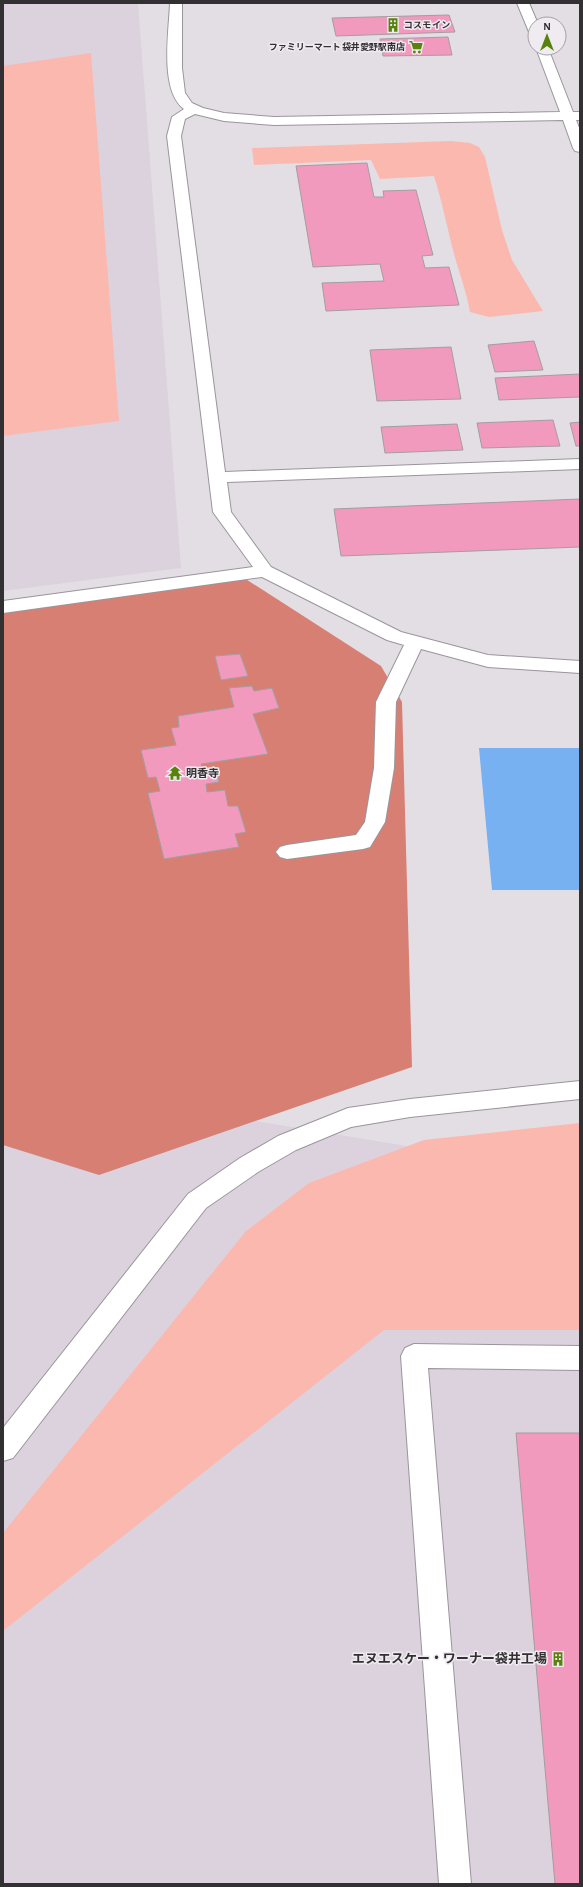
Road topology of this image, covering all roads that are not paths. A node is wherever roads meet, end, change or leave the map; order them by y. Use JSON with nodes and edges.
{"nodes":[{"id":1,"x":176,"y":3,"type":"edge"},
{"id":2,"x":523,"y":3,"type":"edge"},
{"id":3,"x":528,"y":16,"type":"edge"},
{"id":4,"x":546,"y":56,"type":"edge"},
{"id":5,"x":195,"y":109,"type":"junction"},
{"id":6,"x":574,"y":116,"type":"edge"},
{"id":7,"x":580,"y":148,"type":"edge"},
{"id":8,"x":580,"y":464,"type":"edge"},
{"id":9,"x":217,"y":477,"type":"junction"},
{"id":10,"x":265,"y":571,"type":"junction"},
{"id":11,"x":3,"y":606,"type":"edge"},
{"id":12,"x":415,"y":642,"type":"junction"},
{"id":13,"x":580,"y":667,"type":"edge"},
{"id":14,"x":287,"y":852,"type":"dead end"},
{"id":15,"x":580,"y":1090,"type":"edge"},
{"id":16,"x":580,"y":1358,"type":"edge"},
{"id":17,"x":3,"y":1449,"type":"edge"},
{"id":18,"x":455,"y":1884,"type":"edge"}],
"edges":[{"from":1,"to":5,"type":"street"},
{"from":2,"to":3,"type":"street"},
{"from":4,"to":6,"type":"street"},
{"from":5,"to":6,"type":"street"},
{"from":5,"to":9,"type":"street"},
{"from":6,"to":7,"type":"street"},
{"from":8,"to":9,"type":"street"},
{"from":9,"to":10,"type":"street"},
{"from":10,"to":11,"type":"street"},
{"from":10,"to":12,"type":"street"},
{"from":12,"to":13,"type":"street"},
{"from":12,"to":14,"type":"street"},
{"from":15,"to":17,"type":"street"},
{"from":16,"to":18,"type":"street"}]}
